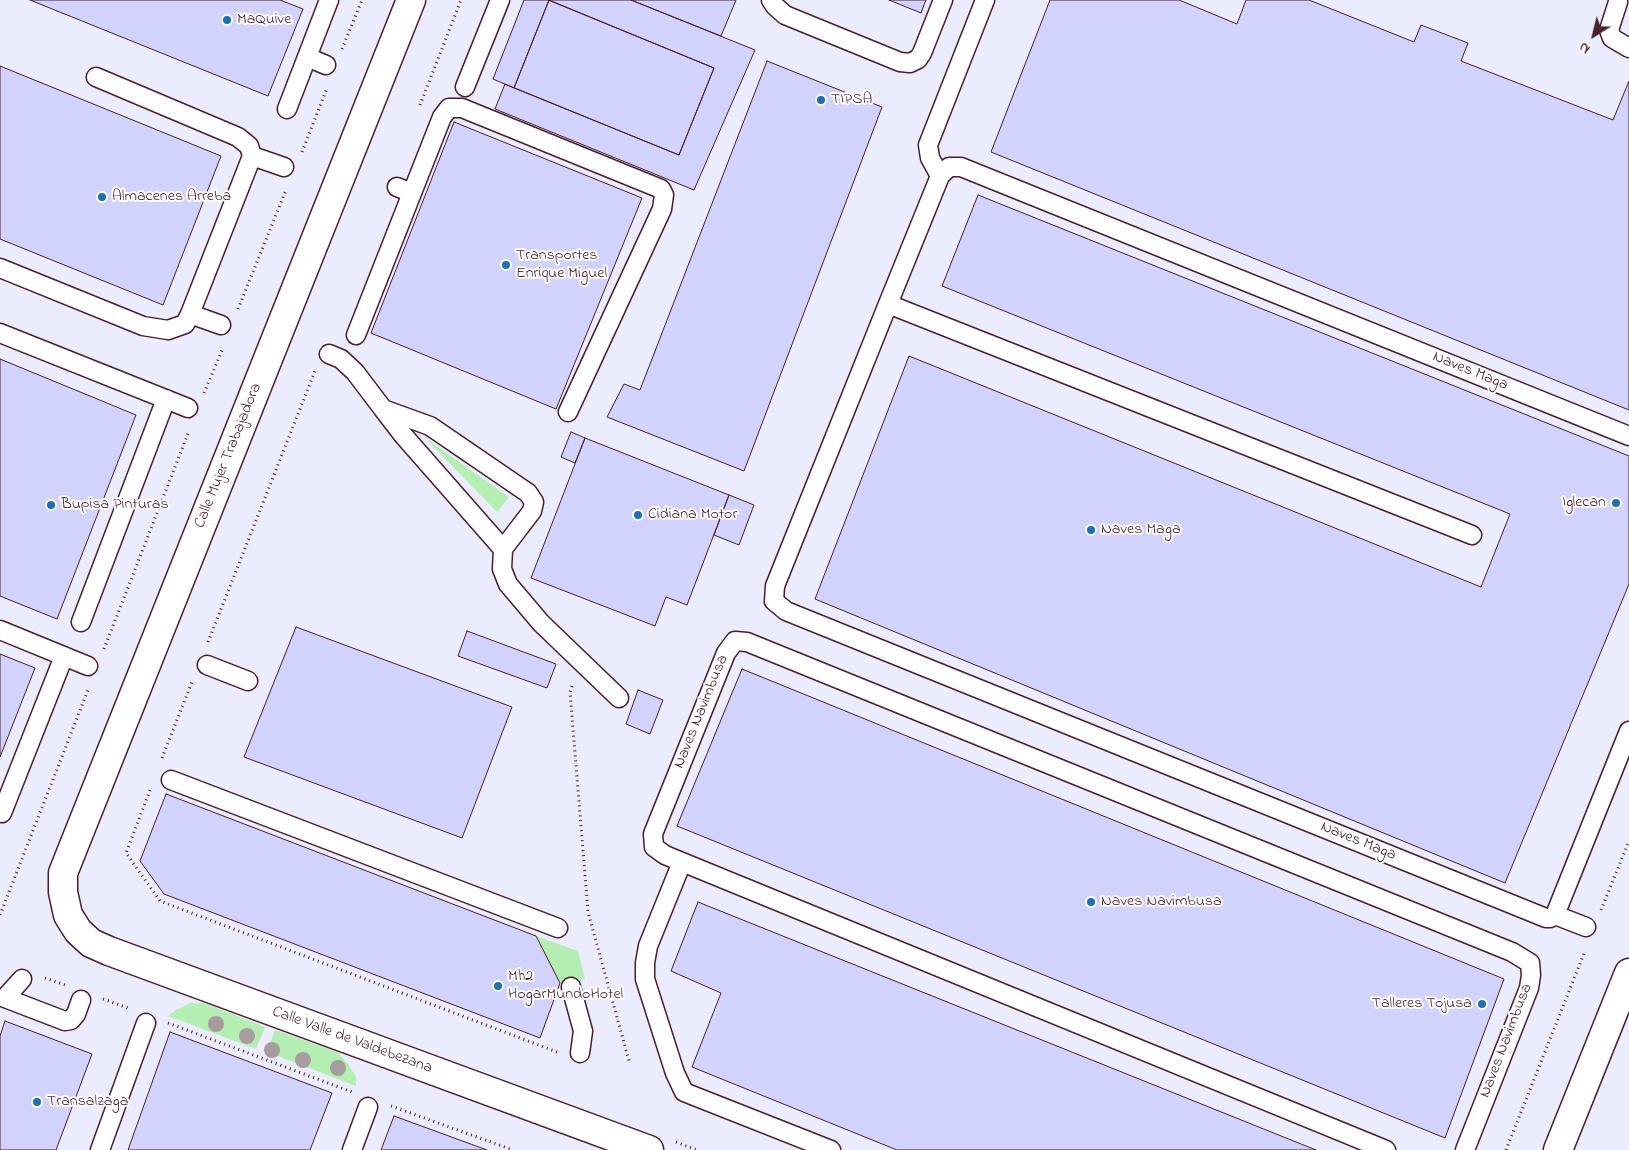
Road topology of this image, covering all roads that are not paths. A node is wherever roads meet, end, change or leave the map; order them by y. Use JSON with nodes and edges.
{"nodes":[{"id":1,"x":329,"y":0,"type":"edge"},
{"id":2,"x":411,"y":0,"type":"edge"},
{"id":3,"x":500,"y":0,"type":"edge"},
{"id":4,"x":771,"y":0,"type":"edge"},
{"id":5,"x":943,"y":0,"type":"edge"},
{"id":6,"x":985,"y":0,"type":"edge"},
{"id":7,"x":1618,"y":2,"type":"dead end"},
{"id":8,"x":1629,"y":48,"type":"edge"},
{"id":9,"x":307,"y":57,"type":"junction"},
{"id":10,"x":326,"y":65,"type":"dead end"},
{"id":11,"x":96,"y":77,"type":"dead end"},
{"id":12,"x":465,"y":87,"type":"dead end"},
{"id":13,"x":287,"y":109,"type":"dead end"},
{"id":14,"x":252,"y":156,"type":"junction"},
{"id":15,"x":284,"y":167,"type":"dead end"},
{"id":16,"x":940,"y":176,"type":"junction"},
{"id":17,"x":0,"y":268,"type":"edge"},
{"id":18,"x":888,"y":304,"type":"junction"},
{"id":19,"x":190,"y":314,"type":"junction"},
{"id":20,"x":221,"y":325,"type":"dead end"},
{"id":21,"x":0,"y":333,"type":"edge"},
{"id":22,"x":356,"y":335,"type":"dead end"},
{"id":23,"x":330,"y":354,"type":"dead end"},
{"id":24,"x":166,"y":399,"type":"junction"},
{"id":25,"x":188,"y":408,"type":"dead end"},
{"id":26,"x":384,"y":409,"type":"junction"},
{"id":27,"x":568,"y":412,"type":"dead end"},
{"id":28,"x":1629,"y":436,"type":"edge"},
{"id":29,"x":1472,"y":536,"type":"dead end"},
{"id":30,"x":503,"y":549,"type":"junction"},
{"id":31,"x":81,"y":622,"type":"dead end"},
{"id":32,"x":0,"y":630,"type":"edge"},
{"id":33,"x":64,"y":656,"type":"junction"},
{"id":34,"x":88,"y":666,"type":"dead end"},
{"id":35,"x":201,"y":669,"type":"road end"},
{"id":36,"x":248,"y":681,"type":"dead end"},
{"id":37,"x":619,"y":698,"type":"dead end"},
{"id":38,"x":1629,"y":731,"type":"edge"},
{"id":39,"x":171,"y":780,"type":"dead end"},
{"id":40,"x":2,"y":814,"type":"dead end"},
{"id":41,"x":682,"y":862,"type":"junction"},
{"id":42,"x":68,"y":915,"type":"joint"},
{"id":43,"x":1555,"y":915,"type":"junction"},
{"id":44,"x":1586,"y":927,"type":"dead end"},
{"id":45,"x":558,"y":928,"type":"dead end"},
{"id":46,"x":1629,"y":973,"type":"edge"},
{"id":47,"x":22,"y":978,"type":"dead end"},
{"id":48,"x":571,"y":987,"type":"dead end"},
{"id":49,"x":2,"y":1000,"type":"edge"},
{"id":50,"x":81,"y":1000,"type":"dead end"},
{"id":51,"x":154,"y":1022,"type":"road end"},
{"id":52,"x":580,"y":1053,"type":"dead end"},
{"id":53,"x":363,"y":1100,"type":"road end"},
{"id":54,"x":1568,"y":1148,"type":"edge"},
{"id":55,"x":100,"y":1150,"type":"edge"},
{"id":56,"x":352,"y":1150,"type":"edge"},
{"id":57,"x":648,"y":1150,"type":"edge"},
{"id":58,"x":831,"y":1150,"type":"edge"},
{"id":59,"x":1386,"y":1150,"type":"edge"},
{"id":60,"x":1465,"y":1150,"type":"edge"}],
"edges":[{"from":1,"to":9,"type":"lane"},
{"from":2,"to":42,"type":"street","name":"Calle Mujer Trabajadora"},
{"from":3,"to":12,"type":"lane"},
{"from":4,"to":5,"type":"lane"},
{"from":6,"to":16,"type":"lane"},
{"from":7,"to":8,"type":"lane"},
{"from":9,"to":10,"type":"lane"},
{"from":9,"to":13,"type":"lane"},
{"from":11,"to":14,"type":"lane"},
{"from":14,"to":15,"type":"lane"},
{"from":14,"to":19,"type":"lane"},
{"from":16,"to":18,"type":"lane","name":"Naves Maga"},
{"from":16,"to":28,"type":"lane","name":"Naves Maga"},
{"from":17,"to":19,"type":"lane"},
{"from":18,"to":29,"type":"lane"},
{"from":18,"to":43,"type":"lane","name":"Naves Maga"},
{"from":19,"to":20,"type":"lane"},
{"from":21,"to":24,"type":"lane"},
{"from":22,"to":27,"type":"lane"},
{"from":23,"to":26,"type":"lane"},
{"from":24,"to":25,"type":"lane"},
{"from":24,"to":31,"type":"lane"},
{"from":26,"to":30,"type":"lane"},
{"from":26,"to":30,"type":"lane"},
{"from":30,"to":37,"type":"lane"},
{"from":32,"to":33,"type":"lane"},
{"from":33,"to":34,"type":"lane"},
{"from":33,"to":40,"type":"lane"},
{"from":35,"to":36,"type":"lane"},
{"from":38,"to":43,"type":"lane"},
{"from":39,"to":45,"type":"lane"},
{"from":41,"to":58,"type":"lane"},
{"from":41,"to":59,"type":"lane","name":"Naves Navimbusa"},
{"from":41,"to":60,"type":"lane","name":"Naves Navimbusa"},
{"from":42,"to":57,"type":"street","name":"Calle Valle de Valdebezana"},
{"from":43,"to":44,"type":"lane"},
{"from":46,"to":54,"type":"street"},
{"from":47,"to":49,"type":"lane"},
{"from":48,"to":52,"type":"lane"},
{"from":49,"to":50,"type":"lane"},
{"from":51,"to":55,"type":"lane"},
{"from":53,"to":56,"type":"lane"}]}
